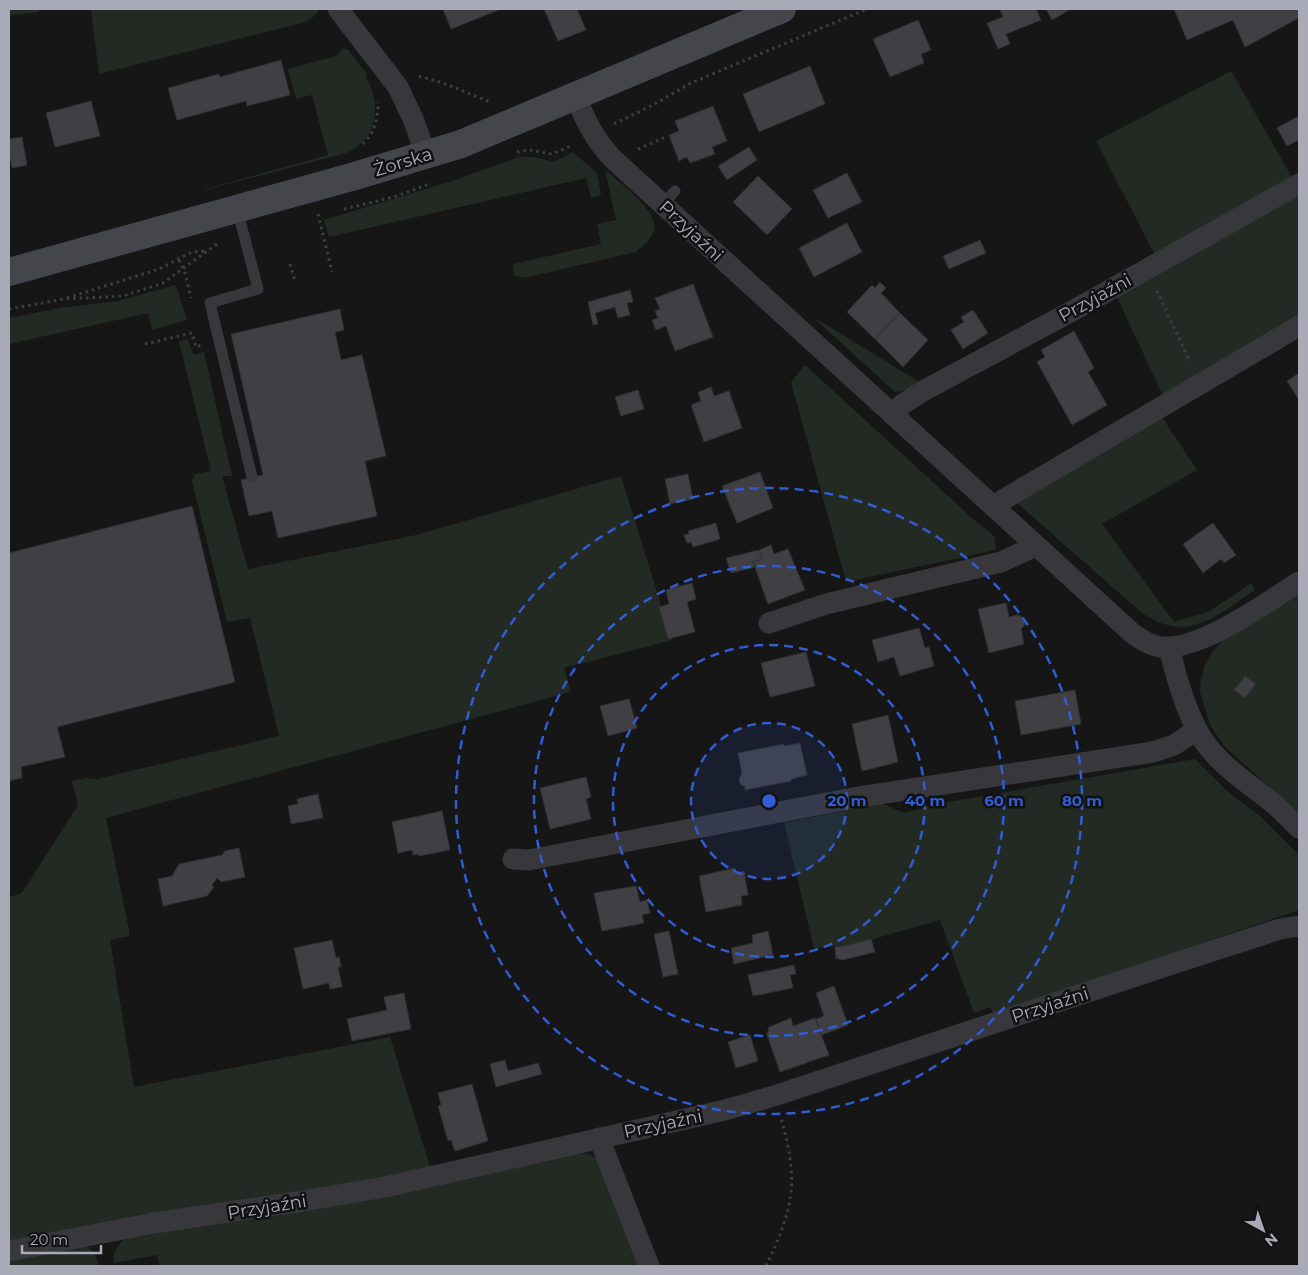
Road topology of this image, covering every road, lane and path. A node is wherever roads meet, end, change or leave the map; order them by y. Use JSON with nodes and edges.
{"nodes":[{"id":1,"x":338,"y":9,"type":"edge"},
{"id":2,"x":782,"y":9,"type":"edge"},
{"id":3,"x":867,"y":9,"type":"edge"},
{"id":4,"x":415,"y":74,"type":"dead end"},
{"id":5,"x":575,"y":96,"type":"junction"},
{"id":6,"x":496,"y":104,"type":"dead end"},
{"id":7,"x":623,"y":120,"type":"dead end"},
{"id":8,"x":668,"y":136,"type":"dead end"},
{"id":9,"x":634,"y":151,"type":"dead end"},
{"id":10,"x":426,"y":156,"type":"junction"},
{"id":11,"x":1299,"y":184,"type":"edge"},
{"id":12,"x":236,"y":209,"type":"junction"},
{"id":13,"x":318,"y":214,"type":"dead end"},
{"id":14,"x":290,"y":264,"type":"dead end"},
{"id":15,"x":1147,"y":269,"type":"junction"},
{"id":16,"x":9,"y":272,"type":"edge"},
{"id":17,"x":332,"y":272,"type":"dead end"},
{"id":18,"x":295,"y":280,"type":"dead end"},
{"id":19,"x":64,"y":299,"type":"junction"},
{"id":20,"x":9,"y":309,"type":"edge"},
{"id":21,"x":1299,"y":326,"type":"edge"},
{"id":22,"x":202,"y":340,"type":"dead end"},
{"id":23,"x":145,"y":344,"type":"dead end"},
{"id":24,"x":1200,"y":384,"type":"junction"},
{"id":25,"x":892,"y":414,"type":"junction"},
{"id":26,"x":252,"y":477,"type":"dead end"},
{"id":27,"x":994,"y":507,"type":"junction"},
{"id":28,"x":1036,"y":546,"type":"junction"},
{"id":29,"x":1299,"y":582,"type":"edge"},
{"id":30,"x":769,"y":623,"type":"dead end"},
{"id":31,"x":1168,"y":647,"type":"junction"},
{"id":32,"x":1197,"y":730,"type":"junction"},
{"id":33,"x":1299,"y":828,"type":"edge"},
{"id":34,"x":513,"y":859,"type":"dead end"},
{"id":35,"x":1299,"y":926,"type":"edge"},
{"id":36,"x":774,"y":1096,"type":"junction"},
{"id":37,"x":599,"y":1138,"type":"junction"},
{"id":38,"x":9,"y":1252,"type":"edge"},
{"id":39,"x":650,"y":1266,"type":"edge"},
{"id":40,"x":766,"y":1266,"type":"edge"}],
"edges":[{"from":1,"to":10,"type":"street"},
{"from":2,"to":5,"type":"main road","name":"Żorska"},
{"from":3,"to":7,"type":"path"},
{"from":4,"to":6,"type":"path"},
{"from":5,"to":10,"type":"main road","name":"Żorska"},
{"from":5,"to":25,"type":"street","name":"Przyjaźni"},
{"from":8,"to":9,"type":"path"},
{"from":10,"to":12,"type":"main road","name":"Żorska"},
{"from":11,"to":15,"type":"street","name":"Przyjaźni"},
{"from":12,"to":16,"type":"main road","name":"Żorska"},
{"from":12,"to":26,"type":"lane"},
{"from":13,"to":17,"type":"path"},
{"from":14,"to":18,"type":"path"},
{"from":15,"to":24,"type":"path"},
{"from":15,"to":25,"type":"street","name":"Przyjaźni"},
{"from":19,"to":19,"type":"path"},
{"from":19,"to":20,"type":"path"},
{"from":21,"to":24,"type":"street"},
{"from":22,"to":23,"type":"path"},
{"from":24,"to":27,"type":"street"},
{"from":25,"to":27,"type":"street","name":"Przyjaźni"},
{"from":27,"to":28,"type":"street","name":"Przyjaźni"},
{"from":28,"to":30,"type":"street"},
{"from":28,"to":31,"type":"street","name":"Przyjaźni"},
{"from":29,"to":31,"type":"street"},
{"from":31,"to":32,"type":"street"},
{"from":32,"to":33,"type":"street"},
{"from":32,"to":34,"type":"street"},
{"from":35,"to":36,"type":"street","name":"Przyjaźni"},
{"from":36,"to":37,"type":"street","name":"Przyjaźni"},
{"from":36,"to":40,"type":"path"},
{"from":37,"to":38,"type":"street","name":"Przyjaźni"},
{"from":37,"to":39,"type":"street"}]}
